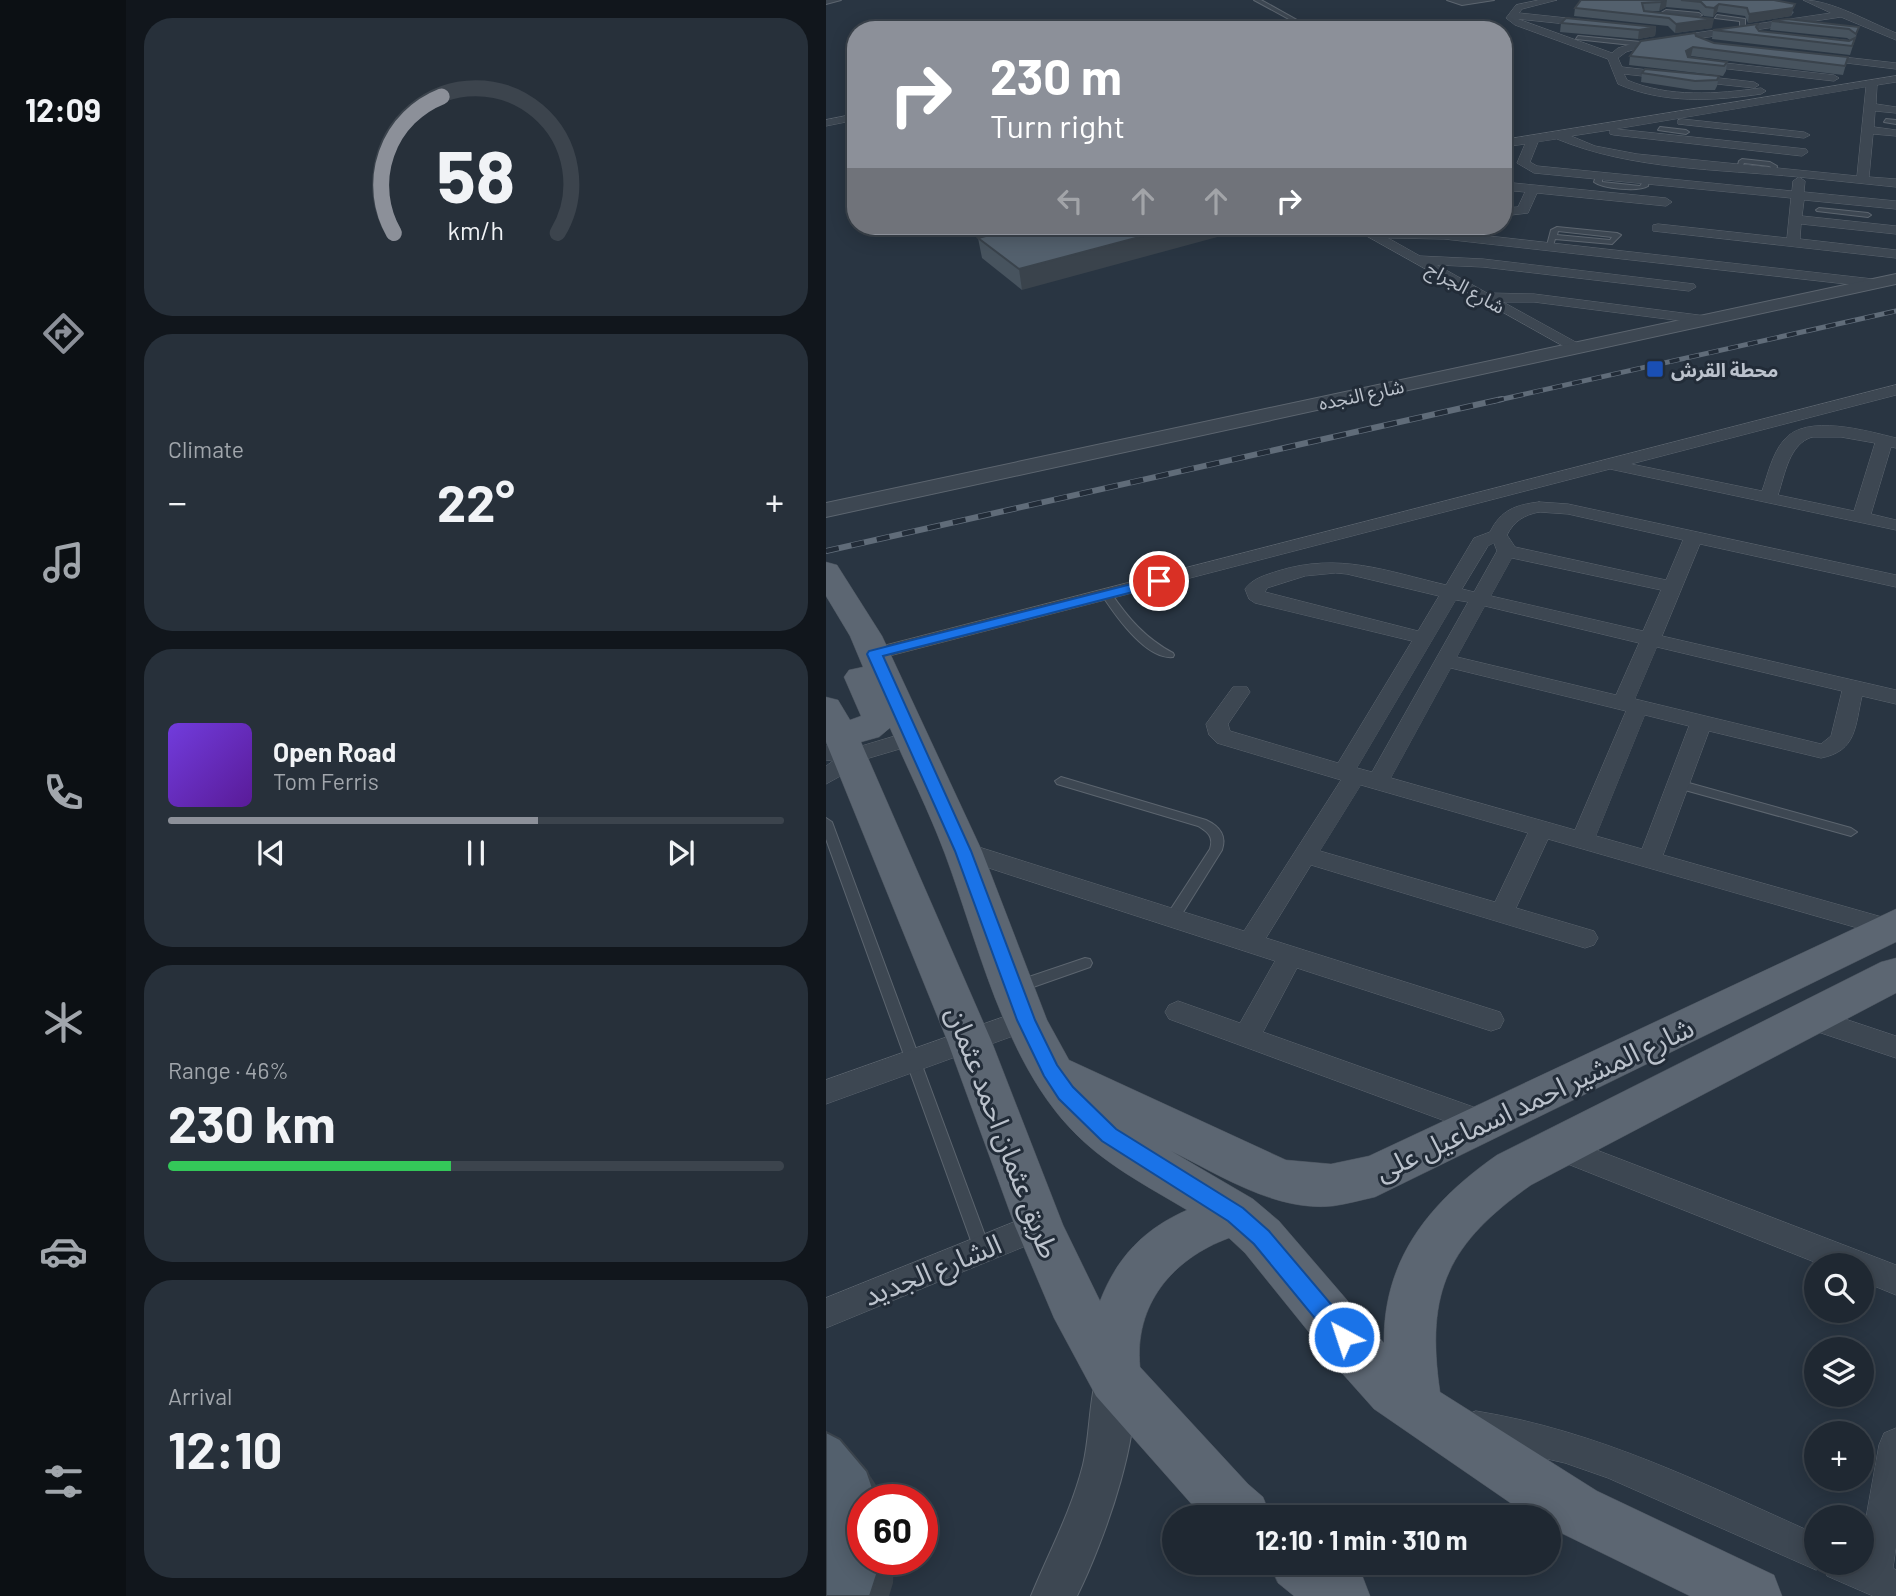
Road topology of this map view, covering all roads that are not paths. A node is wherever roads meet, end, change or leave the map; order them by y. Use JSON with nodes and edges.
{"nodes":[{"id":1,"x":835,"y":0,"type":"edge"},
{"id":2,"x":1257,"y":0,"type":"edge"},
{"id":3,"x":1450,"y":0,"type":"edge"},
{"id":4,"x":1491,"y":0,"type":"edge"},
{"id":5,"x":1808,"y":0,"type":"edge"},
{"id":6,"x":826,"y":1,"type":"edge"},
{"id":7,"x":1555,"y":3,"type":"edge"},
{"id":8,"x":1659,"y":4,"type":"edge"},
{"id":9,"x":1798,"y":7,"type":"dead end"},
{"id":10,"x":1747,"y":13,"type":"edge"},
{"id":11,"x":1760,"y":14,"type":"edge"},
{"id":12,"x":1843,"y":14,"type":"junction"},
{"id":13,"x":1511,"y":15,"type":"junction"},
{"id":14,"x":1646,"y":15,"type":"edge"},
{"id":15,"x":1699,"y":15,"type":"edge"},
{"id":16,"x":1659,"y":16,"type":"junction"},
{"id":17,"x":1717,"y":17,"type":"edge"},
{"id":18,"x":1823,"y":17,"type":"junction"},
{"id":19,"x":1809,"y":19,"type":"junction"},
{"id":20,"x":1296,"y":21,"type":"edge"},
{"id":21,"x":1606,"y":25,"type":"edge"},
{"id":22,"x":1742,"y":26,"type":"junction"},
{"id":23,"x":1758,"y":27,"type":"junction"},
{"id":24,"x":1646,"y":30,"type":"edge"},
{"id":25,"x":1731,"y":31,"type":"junction"},
{"id":26,"x":1700,"y":36,"type":"junction"},
{"id":27,"x":1777,"y":36,"type":"edge"},
{"id":28,"x":1896,"y":37,"type":"edge"},
{"id":29,"x":1578,"y":38,"type":"edge"},
{"id":30,"x":1641,"y":44,"type":"junction"},
{"id":31,"x":1713,"y":46,"type":"edge"},
{"id":32,"x":1759,"y":51,"type":"edge"},
{"id":33,"x":1805,"y":56,"type":"edge"},
{"id":34,"x":1613,"y":57,"type":"junction"},
{"id":35,"x":1691,"y":62,"type":"edge"},
{"id":36,"x":1896,"y":66,"type":"edge"},
{"id":37,"x":1756,"y":69,"type":"junction"},
{"id":38,"x":1618,"y":70,"type":"junction"},
{"id":39,"x":1834,"y":78,"type":"edge"},
{"id":40,"x":1896,"y":79,"type":"edge"},
{"id":41,"x":1874,"y":83,"type":"junction"},
{"id":42,"x":1896,"y":85,"type":"edge"},
{"id":43,"x":1762,"y":93,"type":"junction"},
{"id":44,"x":1870,"y":107,"type":"junction"},
{"id":45,"x":847,"y":109,"type":"edge"},
{"id":46,"x":1896,"y":110,"type":"edge"},
{"id":47,"x":826,"y":113,"type":"edge"},
{"id":48,"x":847,"y":119,"type":"edge"},
{"id":49,"x":1886,"y":121,"type":"dead end"},
{"id":50,"x":1896,"y":122,"type":"edge"},
{"id":51,"x":826,"y":123,"type":"edge"},
{"id":52,"x":1660,"y":124,"type":"junction"},
{"id":53,"x":1597,"y":128,"type":"junction"},
{"id":54,"x":1868,"y":130,"type":"junction"},
{"id":55,"x":1686,"y":132,"type":"junction"},
{"id":56,"x":1896,"y":133,"type":"edge"},
{"id":57,"x":1558,"y":135,"type":"junction"},
{"id":58,"x":1533,"y":139,"type":"junction"},
{"id":59,"x":1512,"y":142,"type":"edge"},
{"id":60,"x":1802,"y":152,"type":"junction"},
{"id":61,"x":1654,"y":160,"type":"junction"},
{"id":62,"x":1578,"y":174,"type":"junction"},
{"id":63,"x":1800,"y":174,"type":"junction"},
{"id":64,"x":1863,"y":180,"type":"junction"},
{"id":65,"x":1648,"y":181,"type":"junction"},
{"id":66,"x":1672,"y":183,"type":"junction"},
{"id":67,"x":1896,"y":183,"type":"edge"},
{"id":68,"x":1512,"y":187,"type":"edge"},
{"id":69,"x":1533,"y":189,"type":"junction"},
{"id":70,"x":1569,"y":193,"type":"junction"},
{"id":71,"x":1798,"y":195,"type":"junction"},
{"id":72,"x":1665,"y":202,"type":"junction"},
{"id":73,"x":1896,"y":205,"type":"edge"},
{"id":74,"x":1819,"y":210,"type":"dead end"},
{"id":75,"x":1512,"y":211,"type":"edge"},
{"id":76,"x":1868,"y":215,"type":"junction"},
{"id":77,"x":1795,"y":219,"type":"junction"},
{"id":78,"x":1896,"y":230,"type":"edge"},
{"id":79,"x":1374,"y":235,"type":"edge"},
{"id":80,"x":1442,"y":235,"type":"edge"},
{"id":81,"x":1551,"y":242,"type":"junction"},
{"id":82,"x":1653,"y":243,"type":"junction"},
{"id":83,"x":1793,"y":243,"type":"junction"},
{"id":84,"x":1709,"y":249,"type":"junction"},
{"id":85,"x":1584,"y":251,"type":"junction"},
{"id":86,"x":1896,"y":254,"type":"edge"},
{"id":87,"x":1632,"y":256,"type":"junction"},
{"id":88,"x":1418,"y":260,"type":"junction"},
{"id":89,"x":1575,"y":274,"type":"junction"},
{"id":90,"x":1623,"y":279,"type":"junction"},
{"id":91,"x":1896,"y":279,"type":"edge"},
{"id":92,"x":1873,"y":284,"type":"junction"},
{"id":93,"x":1689,"y":287,"type":"dead end"},
{"id":94,"x":1485,"y":298,"type":"junction"},
{"id":95,"x":1706,"y":320,"type":"junction"},
{"id":96,"x":1576,"y":348,"type":"junction"},
{"id":97,"x":1896,"y":390,"type":"edge"},
{"id":98,"x":1890,"y":442,"type":"edge"},
{"id":99,"x":1611,"y":464,"type":"junction"},
{"id":100,"x":1768,"y":498,"type":"junction"},
{"id":101,"x":826,"y":510,"type":"edge"},
{"id":102,"x":1861,"y":517,"type":"junction"},
{"id":103,"x":1896,"y":525,"type":"edge"},
{"id":104,"x":1694,"y":536,"type":"junction"},
{"id":105,"x":1501,"y":543,"type":"junction"},
{"id":106,"x":1290,"y":548,"type":"junction"},
{"id":107,"x":1307,"y":569,"type":"junction"},
{"id":108,"x":826,"y":571,"type":"edge"},
{"id":109,"x":1896,"y":581,"type":"edge"},
{"id":110,"x":1672,"y":587,"type":"junction"},
{"id":111,"x":1451,"y":593,"type":"junction"},
{"id":112,"x":1107,"y":595,"type":"junction"},
{"id":113,"x":1479,"y":599,"type":"junction"},
{"id":114,"x":1423,"y":638,"type":"junction"},
{"id":115,"x":1650,"y":639,"type":"junction"},
{"id":116,"x":870,"y":645,"type":"junction"},
{"id":117,"x":1169,"y":655,"type":"dead end"},
{"id":118,"x":1445,"y":660,"type":"junction"},
{"id":119,"x":1853,"y":687,"type":"junction"},
{"id":120,"x":1240,"y":692,"type":"dead end"},
{"id":121,"x":1896,"y":697,"type":"edge"},
{"id":122,"x":1630,"y":705,"type":"junction"},
{"id":123,"x":1701,"y":723,"type":"junction"},
{"id":124,"x":912,"y":738,"type":"junction"},
{"id":125,"x":834,"y":745,"type":"edge"},
{"id":126,"x":1359,"y":777,"type":"junction"},
{"id":127,"x":1061,"y":781,"type":"dead end"},
{"id":128,"x":1678,"y":785,"type":"junction"},
{"id":129,"x":826,"y":822,"type":"edge"},
{"id":130,"x":1541,"y":829,"type":"junction"},
{"id":131,"x":1851,"y":832,"type":"dead end"},
{"id":132,"x":1582,"y":841,"type":"junction"},
{"id":133,"x":963,"y":851,"type":"junction"},
{"id":134,"x":1306,"y":855,"type":"junction"},
{"id":135,"x":1649,"y":860,"type":"junction"},
{"id":136,"x":1502,"y":913,"type":"junction"},
{"id":137,"x":1171,"y":918,"type":"junction"},
{"id":138,"x":1892,"y":926,"type":"edge"},
{"id":139,"x":1585,"y":938,"type":"dead end"},
{"id":140,"x":1250,"y":943,"type":"junction"},
{"id":141,"x":1291,"y":956,"type":"junction"},
{"id":142,"x":1085,"y":963,"type":"dead end"},
{"id":143,"x":1896,"y":974,"type":"edge"},
{"id":144,"x":1020,"y":1004,"type":"junction"},
{"id":145,"x":1178,"y":1012,"type":"dead end"},
{"id":146,"x":1809,"y":1018,"type":"junction"},
{"id":147,"x":1491,"y":1020,"type":"dead end"},
{"id":148,"x":1246,"y":1037,"type":"junction"},
{"id":149,"x":969,"y":1040,"type":"junction"},
{"id":150,"x":1896,"y":1047,"type":"edge"},
{"id":151,"x":913,"y":1060,"type":"junction"},
{"id":152,"x":1051,"y":1070,"type":"junction"},
{"id":153,"x":826,"y":1092,"type":"edge"},
{"id":154,"x":1483,"y":1123,"type":"junction"},
{"id":155,"x":1560,"y":1148,"type":"junction"},
{"id":156,"x":1236,"y":1214,"type":"junction"},
{"id":157,"x":1039,"y":1226,"type":"junction"},
{"id":158,"x":982,"y":1249,"type":"junction"},
{"id":159,"x":1827,"y":1253,"type":"edge"},
{"id":160,"x":1874,"y":1271,"type":"edge"},
{"id":161,"x":1896,"y":1280,"type":"edge"},
{"id":162,"x":826,"y":1313,"type":"edge"},
{"id":163,"x":1115,"y":1378,"type":"junction"},
{"id":164,"x":1428,"y":1416,"type":"junction"},
{"id":165,"x":1896,"y":1446,"type":"edge"},
{"id":166,"x":1229,"y":1505,"type":"edge"},
{"id":167,"x":1804,"y":1547,"type":"edge"},
{"id":168,"x":1314,"y":1575,"type":"edge"},
{"id":169,"x":1867,"y":1575,"type":"edge"},
{"id":170,"x":1885,"y":1583,"type":"edge"},
{"id":171,"x":1053,"y":1596,"type":"edge"},
{"id":172,"x":1341,"y":1596,"type":"edge"},
{"id":173,"x":1753,"y":1596,"type":"edge"}],
"edges":[{"from":1,"to":6,"type":"street"},
{"from":2,"to":20,"type":"lane"},
{"from":3,"to":4,"type":"lane"},
{"from":5,"to":12,"type":"street"},
{"from":7,"to":13,"type":"street"},
{"from":8,"to":10,"type":"street"},
{"from":9,"to":18,"type":"street"},
{"from":11,"to":19,"type":"street"},
{"from":12,"to":18,"type":"street"},
{"from":12,"to":28,"type":"street"},
{"from":13,"to":21,"type":"street"},
{"from":13,"to":34,"type":"street"},
{"from":14,"to":16,"type":"street"},
{"from":15,"to":16,"type":"lane"},
{"from":16,"to":22,"type":"street"},
{"from":17,"to":22,"type":"lane"},
{"from":18,"to":19,"type":"street"},
{"from":19,"to":23,"type":"street"},
{"from":22,"to":23,"type":"street"},
{"from":23,"to":25,"type":"street"},
{"from":24,"to":26,"type":"street"},
{"from":25,"to":26,"type":"street"},
{"from":25,"to":27,"type":"street"},
{"from":26,"to":30,"type":"street"},
{"from":26,"to":31,"type":"street"},
{"from":29,"to":30,"type":"lane"},
{"from":30,"to":34,"type":"street"},
{"from":32,"to":37,"type":"street"},
{"from":33,"to":36,"type":"street"},
{"from":34,"to":38,"type":"street"},
{"from":35,"to":37,"type":"street"},
{"from":37,"to":39,"type":"street"},
{"from":37,"to":43,"type":"street"},
{"from":38,"to":43,"type":"street"},
{"from":38,"to":43,"type":"street"},
{"from":40,"to":41,"type":"street"},
{"from":41,"to":42,"type":"street"},
{"from":41,"to":43,"type":"street"},
{"from":41,"to":44,"type":"street"},
{"from":43,"to":52,"type":"street"},
{"from":44,"to":46,"type":"street"},
{"from":44,"to":54,"type":"street"},
{"from":45,"to":47,"type":"street"},
{"from":48,"to":51,"type":"street"},
{"from":49,"to":50,"type":"lane"},
{"from":52,"to":53,"type":"street"},
{"from":52,"to":55,"type":"street"},
{"from":53,"to":55,"type":"street"},
{"from":53,"to":57,"type":"street"},
{"from":54,"to":56,"type":"street"},
{"from":54,"to":64,"type":"street"},
{"from":55,"to":60,"type":"street"},
{"from":55,"to":60,"type":"street"},
{"from":57,"to":58,"type":"street"},
{"from":57,"to":61,"type":"street"},
{"from":58,"to":59,"type":"street"},
{"from":58,"to":62,"type":"street"},
{"from":60,"to":63,"type":"street"},
{"from":61,"to":63,"type":"street"},
{"from":61,"to":65,"type":"street"},
{"from":62,"to":65,"type":"street"},
{"from":62,"to":70,"type":"street"},
{"from":63,"to":64,"type":"street"},
{"from":63,"to":71,"type":"street"},
{"from":64,"to":67,"type":"street"},
{"from":65,"to":66,"type":"street"},
{"from":66,"to":71,"type":"street"},
{"from":66,"to":72,"type":"street"},
{"from":68,"to":69,"type":"street"},
{"from":69,"to":70,"type":"street"},
{"from":69,"to":75,"type":"street"},
{"from":70,"to":72,"type":"street"},
{"from":71,"to":76,"type":"street"},
{"from":71,"to":77,"type":"street"},
{"from":72,"to":82,"type":"street"},
{"from":73,"to":76,"type":"street"},
{"from":74,"to":76,"type":"lane"},
{"from":76,"to":77,"type":"street"},
{"from":76,"to":78,"type":"street"},
{"from":77,"to":83,"type":"street"},
{"from":79,"to":88,"type":"street","name":"شارع الجراج"},
{"from":80,"to":81,"type":"street"},
{"from":81,"to":81,"type":"lane"},
{"from":81,"to":85,"type":"street"},
{"from":82,"to":84,"type":"street"},
{"from":82,"to":84,"type":"street"},
{"from":82,"to":87,"type":"street"},
{"from":83,"to":84,"type":"street"},
{"from":83,"to":86,"type":"street"},
{"from":84,"to":92,"type":"street"},
{"from":85,"to":87,"type":"street"},
{"from":85,"to":89,"type":"street"},
{"from":87,"to":90,"type":"street"},
{"from":88,"to":89,"type":"street"},
{"from":88,"to":94,"type":"street","name":"شارع الجراج"},
{"from":89,"to":90,"type":"street"},
{"from":90,"to":93,"type":"street"},
{"from":91,"to":92,"type":"street","name":"شارع النجده"},
{"from":92,"to":95,"type":"street","name":"شارع النجده"},
{"from":94,"to":95,"type":"street"},
{"from":94,"to":96,"type":"street","name":"شارع الجراج"},
{"from":95,"to":96,"type":"street","name":"شارع النجده"},
{"from":96,"to":101,"type":"street","name":"شارع النجده"},
{"from":97,"to":99,"type":"street"},
{"from":98,"to":100,"type":"street"},
{"from":98,"to":102,"type":"street"},
{"from":99,"to":100,"type":"street"},
{"from":99,"to":106,"type":"street"},
{"from":100,"to":102,"type":"street"},
{"from":102,"to":103,"type":"street"},
{"from":104,"to":105,"type":"street"},
{"from":104,"to":109,"type":"street"},
{"from":104,"to":110,"type":"street"},
{"from":105,"to":110,"type":"street"},
{"from":105,"to":111,"type":"street"},
{"from":105,"to":113,"type":"street"},
{"from":106,"to":107,"type":"street"},
{"from":106,"to":112,"type":"street"},
{"from":107,"to":111,"type":"street"},
{"from":107,"to":114,"type":"street"},
{"from":108,"to":116,"type":"main road"},
{"from":110,"to":115,"type":"street"},
{"from":111,"to":113,"type":"street"},
{"from":111,"to":114,"type":"street"},
{"from":112,"to":116,"type":"street"},
{"from":112,"to":117,"type":"lane"},
{"from":113,"to":115,"type":"street"},
{"from":113,"to":118,"type":"street"},
{"from":114,"to":126,"type":"street"},
{"from":115,"to":119,"type":"street"},
{"from":115,"to":122,"type":"street"},
{"from":116,"to":124,"type":"main road"},
{"from":116,"to":125,"type":"main road"},
{"from":118,"to":122,"type":"street"},
{"from":118,"to":126,"type":"street"},
{"from":119,"to":121,"type":"street"},
{"from":119,"to":123,"type":"street"},
{"from":120,"to":126,"type":"street"},
{"from":122,"to":123,"type":"street"},
{"from":122,"to":132,"type":"street"},
{"from":123,"to":128,"type":"street"},
{"from":124,"to":125,"type":"street"},
{"from":124,"to":133,"type":"main road"},
{"from":125,"to":149,"type":"main road","name":"طريق عثمان احمد عثمان"},
{"from":126,"to":130,"type":"street"},
{"from":126,"to":134,"type":"street"},
{"from":127,"to":137,"type":"lane"},
{"from":128,"to":131,"type":"lane"},
{"from":128,"to":135,"type":"street"},
{"from":129,"to":151,"type":"lane"},
{"from":130,"to":132,"type":"street"},
{"from":130,"to":136,"type":"street"},
{"from":132,"to":135,"type":"street"},
{"from":133,"to":137,"type":"street"},
{"from":133,"to":144,"type":"main road"},
{"from":134,"to":136,"type":"street"},
{"from":134,"to":140,"type":"street"},
{"from":135,"to":138,"type":"street"},
{"from":136,"to":139,"type":"street"},
{"from":137,"to":140,"type":"street"},
{"from":138,"to":154,"type":"main road","name":"شارع المشير احمد اسماعيل على"},
{"from":140,"to":141,"type":"street"},
{"from":141,"to":147,"type":"street"},
{"from":141,"to":148,"type":"street"},
{"from":142,"to":144,"type":"lane"},
{"from":143,"to":146,"type":"main road","name":"شارع المشير احمد اسماعيل على"},
{"from":144,"to":149,"type":"street"},
{"from":144,"to":152,"type":"main road"},
{"from":145,"to":148,"type":"street"},
{"from":146,"to":150,"type":"street"},
{"from":146,"to":155,"type":"main road","name":"شارع المشير احمد اسماعيل على"},
{"from":148,"to":154,"type":"street"},
{"from":149,"to":151,"type":"street"},
{"from":149,"to":157,"type":"main road","name":"طريق عثمان احمد عثمان"},
{"from":151,"to":153,"type":"street"},
{"from":151,"to":158,"type":"lane"},
{"from":152,"to":154,"type":"main road","name":"شارع المشير احمد اسماعيل على"},
{"from":152,"to":156,"type":"main road"},
{"from":155,"to":159,"type":"street"},
{"from":155,"to":164,"type":"main road","name":"شارع المشير احمد اسماعيل على"},
{"from":156,"to":163,"type":"main road"},
{"from":156,"to":164,"type":"main road"},
{"from":157,"to":158,"type":"street","name":"الشارع الجديد"},
{"from":157,"to":163,"type":"main road","name":"طريق عثمان احمد عثمان"},
{"from":158,"to":162,"type":"street","name":"الشارع الجديد"},
{"from":160,"to":161,"type":"street"},
{"from":163,"to":166,"type":"main road","name":"طريق عثمان احمد عثمان"},
{"from":163,"to":171,"type":"street"},
{"from":164,"to":167,"type":"street"},
{"from":164,"to":173,"type":"main road"},
{"from":165,"to":170,"type":"street"},
{"from":168,"to":172,"type":"main road"},
{"from":169,"to":170,"type":"street"}]}
